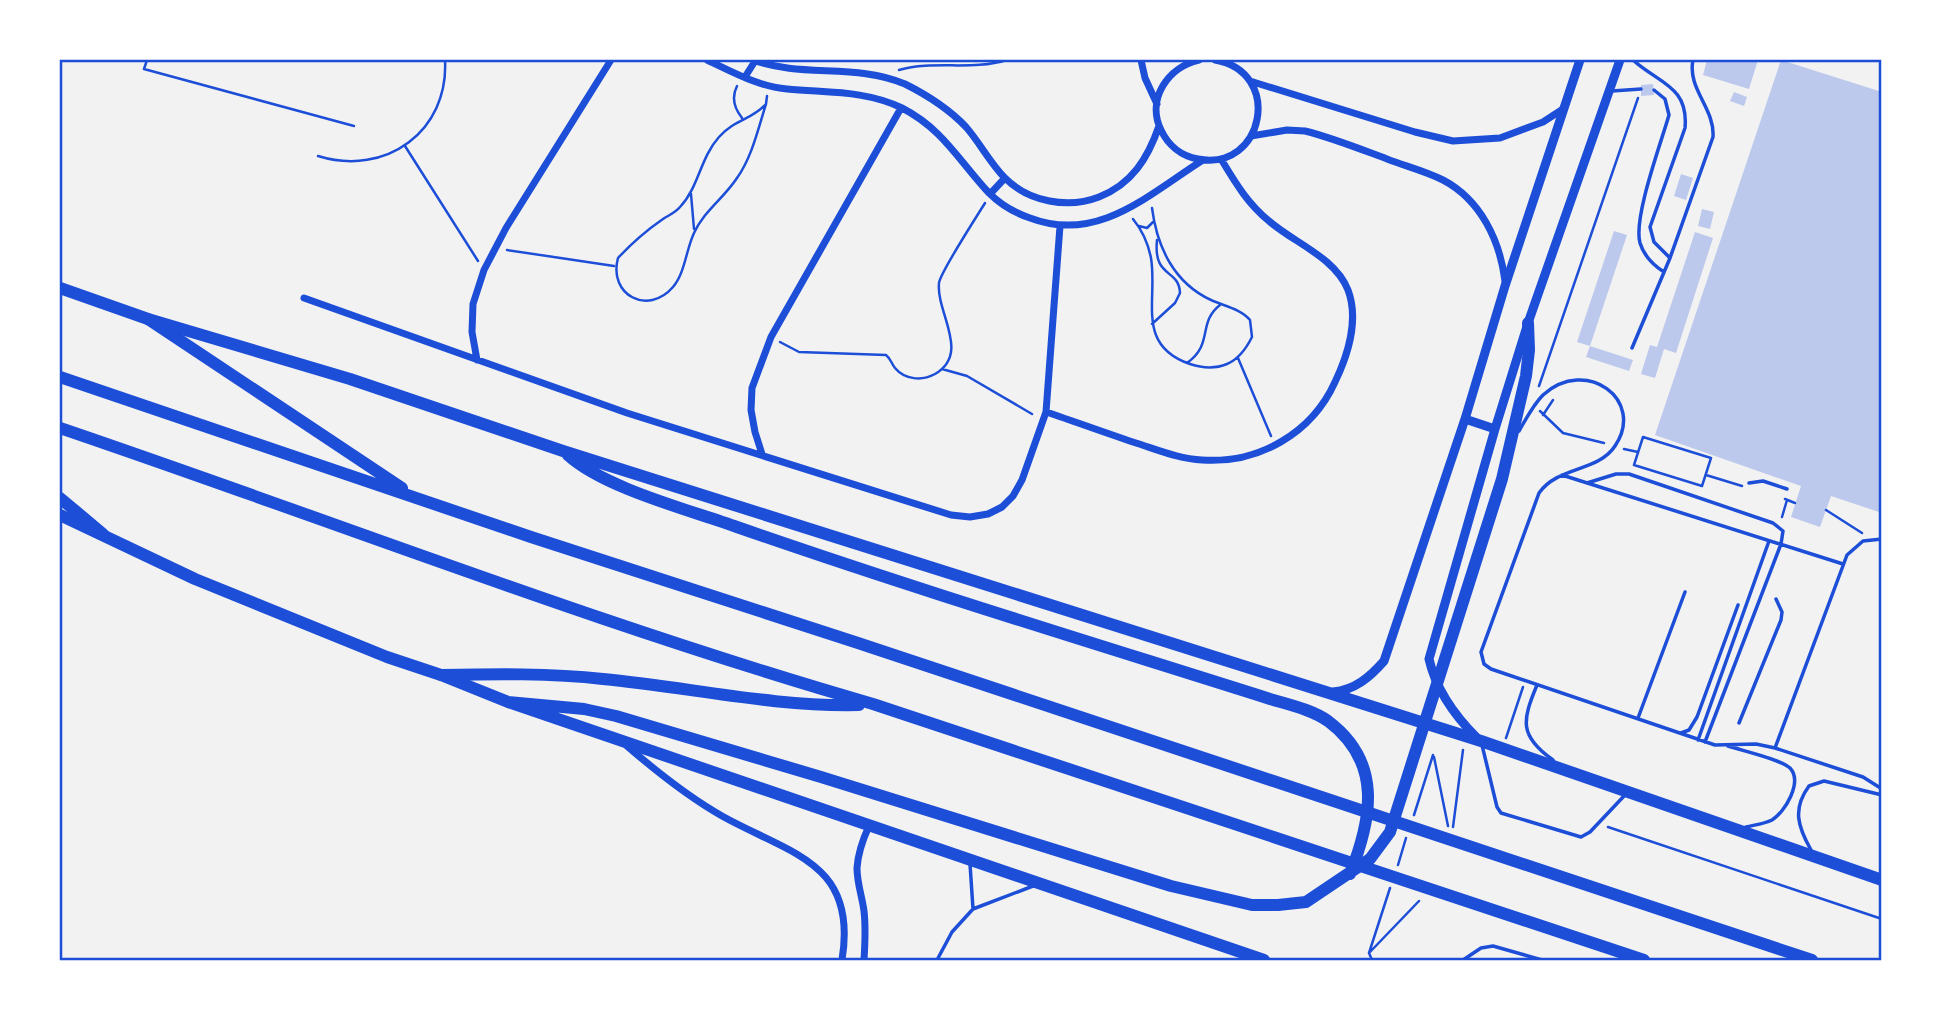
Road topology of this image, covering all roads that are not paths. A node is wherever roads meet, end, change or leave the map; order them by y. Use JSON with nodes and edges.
{"nodes":[{"id":1,"x":611,"y":60,"type":"edge"},
{"id":2,"x":707,"y":60,"type":"edge"},
{"id":3,"x":754,"y":60,"type":"edge"},
{"id":4,"x":1141,"y":60,"type":"edge"},
{"id":5,"x":1199,"y":60,"type":"edge"},
{"id":6,"x":1215,"y":60,"type":"edge"},
{"id":7,"x":1580,"y":60,"type":"edge"},
{"id":8,"x":1620,"y":60,"type":"edge"},
{"id":9,"x":1633,"y":60,"type":"edge"},
{"id":10,"x":1693,"y":60,"type":"edge"},
{"id":11,"x":1231,"y":62,"type":"edge"},
{"id":12,"x":745,"y":77,"type":"junction"},
{"id":13,"x":1250,"y":81,"type":"junction"},
{"id":14,"x":1641,"y":89,"type":"road end"},
{"id":15,"x":1654,"y":90,"type":"dead end"},
{"id":16,"x":1610,"y":91,"type":"junction"},
{"id":17,"x":1157,"y":104,"type":"junction"},
{"id":18,"x":901,"y":108,"type":"junction"},
{"id":19,"x":1563,"y":109,"type":"junction"},
{"id":20,"x":1159,"y":126,"type":"junction"},
{"id":21,"x":1251,"y":136,"type":"junction"},
{"id":22,"x":1221,"y":159,"type":"junction"},
{"id":23,"x":1203,"y":160,"type":"junction"},
{"id":24,"x":1005,"y":178,"type":"junction"},
{"id":25,"x":990,"y":194,"type":"junction"},
{"id":26,"x":1060,"y":226,"type":"junction"},
{"id":27,"x":1670,"y":258,"type":"junction"},
{"id":28,"x":1664,"y":272,"type":"junction"},
{"id":29,"x":1505,"y":286,"type":"junction"},
{"id":30,"x":60,"y":288,"type":"edge"},
{"id":31,"x":304,"y":298,"type":"dead end"},
{"id":32,"x":148,"y":319,"type":"junction"},
{"id":33,"x":1528,"y":323,"type":"junction"},
{"id":34,"x":1632,"y":348,"type":"dead end"},
{"id":35,"x":477,"y":360,"type":"junction"},
{"id":36,"x":60,"y":377,"type":"edge"},
{"id":37,"x":1045,"y":416,"type":"junction"},
{"id":38,"x":1465,"y":419,"type":"junction"},
{"id":39,"x":60,"y":428,"type":"edge"},
{"id":40,"x":1495,"y":429,"type":"junction"},
{"id":41,"x":1510,"y":445,"type":"junction"},
{"id":42,"x":563,"y":452,"type":"junction"},
{"id":43,"x":762,"y":454,"type":"junction"},
{"id":44,"x":1560,"y":475,"type":"junction"},
{"id":45,"x":1587,"y":483,"type":"junction"},
{"id":46,"x":1749,"y":483,"type":"dead end"},
{"id":47,"x":1787,"y":489,"type":"dead end"},
{"id":48,"x":60,"y":498,"type":"edge"},
{"id":49,"x":416,"y":498,"type":"junction"},
{"id":50,"x":60,"y":515,"type":"edge"},
{"id":51,"x":103,"y":534,"type":"junction"},
{"id":52,"x":1881,"y":539,"type":"edge"},
{"id":53,"x":1769,"y":541,"type":"junction"},
{"id":54,"x":1782,"y":544,"type":"junction"},
{"id":55,"x":1843,"y":564,"type":"junction"},
{"id":56,"x":1685,"y":592,"type":"dead end"},
{"id":57,"x":1776,"y":599,"type":"dead end"},
{"id":58,"x":1738,"y":605,"type":"dead end"},
{"id":59,"x":441,"y":675,"type":"junction"},
{"id":60,"x":1537,"y":685,"type":"junction"},
{"id":61,"x":1321,"y":693,"type":"junction"},
{"id":62,"x":508,"y":702,"type":"junction"},
{"id":63,"x":873,"y":704,"type":"junction"},
{"id":64,"x":1638,"y":719,"type":"junction"},
{"id":65,"x":1739,"y":723,"type":"dead end"},
{"id":66,"x":1679,"y":733,"type":"junction"},
{"id":67,"x":1698,"y":740,"type":"junction"},
{"id":68,"x":1481,"y":741,"type":"junction"},
{"id":69,"x":1705,"y":742,"type":"junction"},
{"id":70,"x":624,"y":743,"type":"junction"},
{"id":71,"x":1726,"y":746,"type":"junction"},
{"id":72,"x":1775,"y":748,"type":"junction"},
{"id":73,"x":1576,"y":776,"type":"junction"},
{"id":74,"x":1881,"y":789,"type":"edge"},
{"id":75,"x":1626,"y":793,"type":"junction"},
{"id":76,"x":1881,"y":795,"type":"edge"},
{"id":77,"x":869,"y":826,"type":"junction"},
{"id":78,"x":1733,"y":830,"type":"junction"},
{"id":79,"x":1816,"y":858,"type":"junction"},
{"id":80,"x":970,"y":862,"type":"junction"},
{"id":81,"x":1349,"y":874,"type":"junction"},
{"id":82,"x":1881,"y":880,"type":"edge"},
{"id":83,"x":1039,"y":884,"type":"junction"},
{"id":84,"x":972,"y":909,"type":"junction"},
{"id":85,"x":842,"y":961,"type":"edge"},
{"id":86,"x":864,"y":961,"type":"edge"},
{"id":87,"x":937,"y":961,"type":"edge"},
{"id":88,"x":1264,"y":961,"type":"edge"},
{"id":89,"x":1463,"y":961,"type":"edge"},
{"id":90,"x":1542,"y":961,"type":"edge"},
{"id":91,"x":1644,"y":961,"type":"edge"},
{"id":92,"x":1812,"y":961,"type":"edge"}],
"edges":[{"from":1,"to":35,"type":"street"},
{"from":2,"to":12,"type":"street"},
{"from":3,"to":12,"type":"street"},
{"from":3,"to":24,"type":"street"},
{"from":4,"to":17,"type":"street"},
{"from":5,"to":17,"type":"street"},
{"from":6,"to":11,"type":"street"},
{"from":7,"to":19,"type":"street"},
{"from":8,"to":16,"type":"street"},
{"from":9,"to":27,"type":"lane"},
{"from":10,"to":27,"type":"lane"},
{"from":11,"to":13,"type":"street"},
{"from":12,"to":18,"type":"street"},
{"from":13,"to":19,"type":"street"},
{"from":13,"to":21,"type":"street"},
{"from":14,"to":16,"type":"lane"},
{"from":15,"to":28,"type":"lane"},
{"from":16,"to":33,"type":"street"},
{"from":17,"to":20,"type":"street"},
{"from":18,"to":25,"type":"street"},
{"from":18,"to":43,"type":"street"},
{"from":19,"to":29,"type":"street"},
{"from":20,"to":23,"type":"street"},
{"from":20,"to":24,"type":"street"},
{"from":21,"to":22,"type":"street"},
{"from":21,"to":29,"type":"street"},
{"from":22,"to":23,"type":"street"},
{"from":22,"to":37,"type":"street"},
{"from":23,"to":26,"type":"street"},
{"from":24,"to":25,"type":"street"},
{"from":25,"to":26,"type":"street"},
{"from":26,"to":37,"type":"street"},
{"from":27,"to":28,"type":"lane"},
{"from":28,"to":34,"type":"lane"},
{"from":29,"to":38,"type":"street"},
{"from":30,"to":32,"type":"main road"},
{"from":31,"to":35,"type":"street"},
{"from":32,"to":42,"type":"main road"},
{"from":32,"to":49,"type":"main road"},
{"from":33,"to":40,"type":"street"},
{"from":33,"to":41,"type":"main road"},
{"from":35,"to":43,"type":"street"},
{"from":36,"to":49,"type":"main road"},
{"from":37,"to":43,"type":"street"},
{"from":38,"to":40,"type":"street"},
{"from":38,"to":61,"type":"street"},
{"from":39,"to":63,"type":"main road"},
{"from":40,"to":68,"type":"street"},
{"from":41,"to":44,"type":"lane"},
{"from":41,"to":81,"type":"main road"},
{"from":42,"to":61,"type":"main road"},
{"from":42,"to":81,"type":"main road"},
{"from":44,"to":45,"type":"lane"},
{"from":44,"to":60,"type":"lane"},
{"from":45,"to":53,"type":"lane"},
{"from":45,"to":54,"type":"lane"},
{"from":46,"to":47,"type":"lane"},
{"from":48,"to":51,"type":"main road"},
{"from":49,"to":92,"type":"main road"},
{"from":50,"to":51,"type":"main road"},
{"from":51,"to":59,"type":"main road"},
{"from":52,"to":55,"type":"lane"},
{"from":53,"to":54,"type":"lane"},
{"from":53,"to":67,"type":"lane"},
{"from":54,"to":55,"type":"lane"},
{"from":54,"to":69,"type":"lane"},
{"from":55,"to":72,"type":"lane"},
{"from":56,"to":64,"type":"lane"},
{"from":57,"to":65,"type":"lane"},
{"from":58,"to":66,"type":"lane"},
{"from":59,"to":62,"type":"main road"},
{"from":59,"to":63,"type":"main road"},
{"from":60,"to":64,"type":"lane"},
{"from":60,"to":73,"type":"lane"},
{"from":61,"to":68,"type":"main road"},
{"from":62,"to":70,"type":"main road"},
{"from":62,"to":81,"type":"main road"},
{"from":63,"to":91,"type":"main road"},
{"from":64,"to":66,"type":"lane"},
{"from":66,"to":67,"type":"lane"},
{"from":67,"to":69,"type":"lane"},
{"from":68,"to":73,"type":"main road"},
{"from":68,"to":75,"type":"lane"},
{"from":69,"to":71,"type":"lane"},
{"from":70,"to":77,"type":"main road"},
{"from":70,"to":85,"type":"street"},
{"from":71,"to":72,"type":"lane"},
{"from":71,"to":78,"type":"lane"},
{"from":72,"to":74,"type":"lane"},
{"from":73,"to":75,"type":"main road"},
{"from":75,"to":78,"type":"main road"},
{"from":76,"to":79,"type":"lane"},
{"from":77,"to":80,"type":"main road"},
{"from":77,"to":86,"type":"street"},
{"from":78,"to":79,"type":"main road"},
{"from":79,"to":82,"type":"main road"},
{"from":80,"to":83,"type":"main road"},
{"from":80,"to":84,"type":"lane"},
{"from":83,"to":84,"type":"lane"},
{"from":83,"to":88,"type":"main road"},
{"from":84,"to":87,"type":"lane"},
{"from":89,"to":90,"type":"lane"}]}
